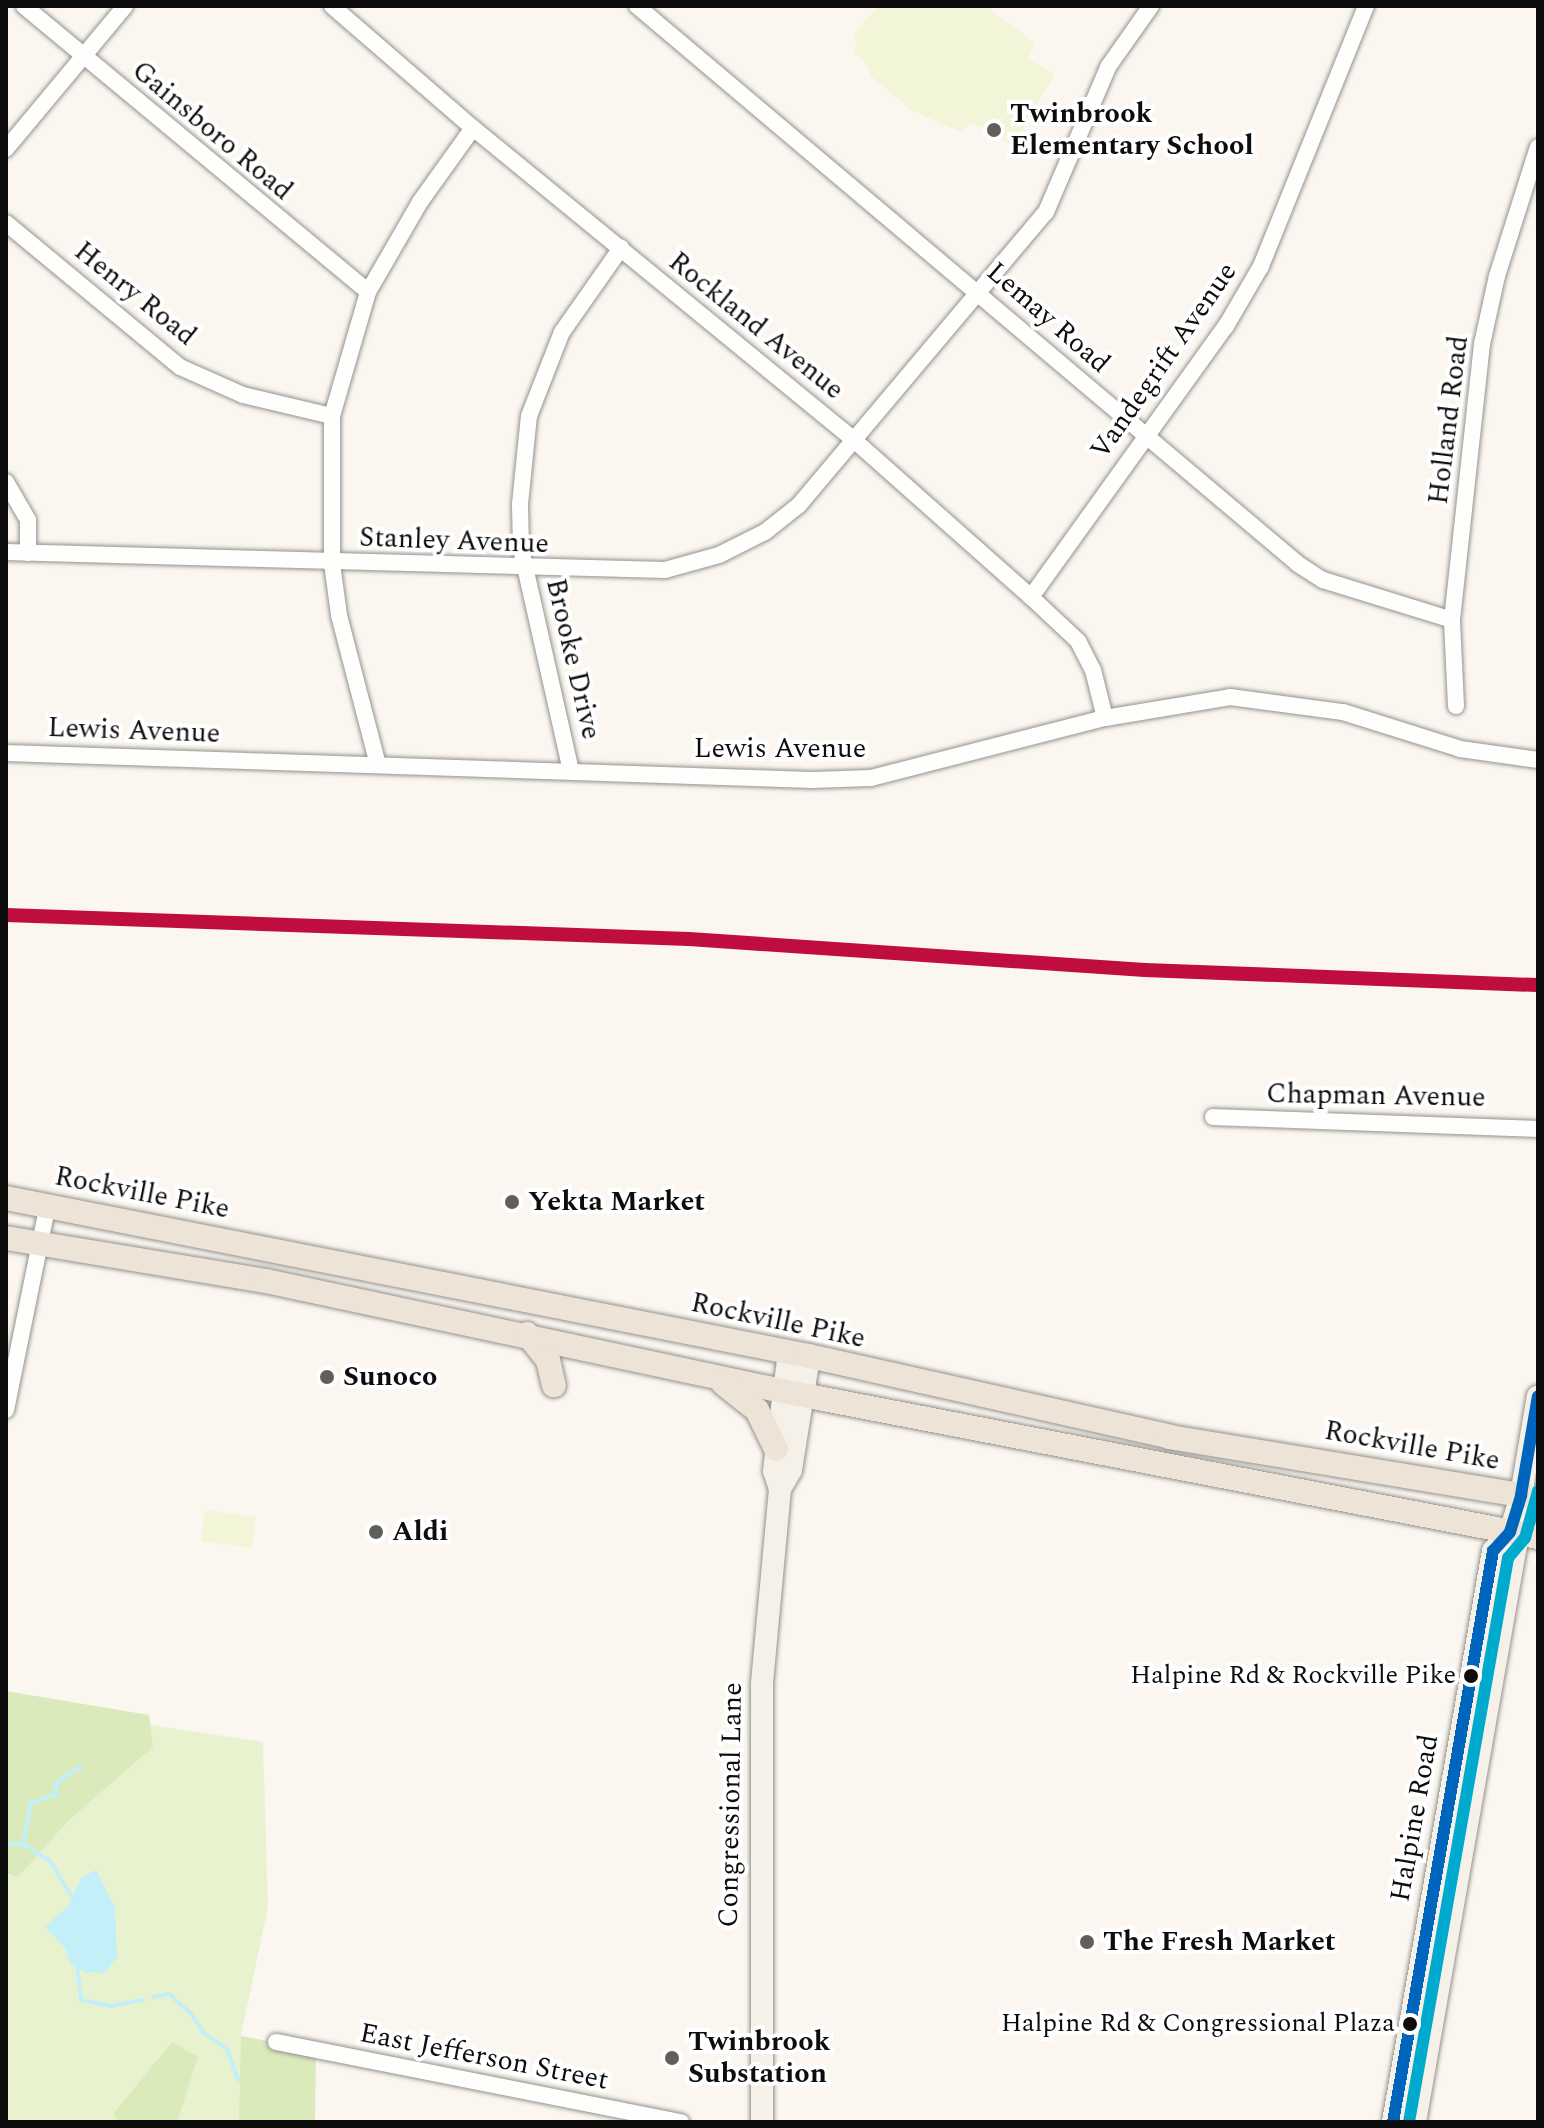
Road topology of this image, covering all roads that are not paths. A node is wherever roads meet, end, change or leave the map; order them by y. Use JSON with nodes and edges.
{"nodes":[{"id":1,"x":24,"y":6,"type":"edge"},
{"id":2,"x":125,"y":6,"type":"edge"},
{"id":3,"x":332,"y":6,"type":"edge"},
{"id":4,"x":637,"y":6,"type":"edge"},
{"id":5,"x":1151,"y":6,"type":"edge"},
{"id":6,"x":1366,"y":6,"type":"edge"},
{"id":7,"x":83,"y":56,"type":"junction"},
{"id":8,"x":473,"y":128,"type":"junction"},
{"id":9,"x":1538,"y":147,"type":"edge"},
{"id":10,"x":6,"y":149,"type":"edge"},
{"id":11,"x":6,"y":223,"type":"edge"},
{"id":12,"x":621,"y":248,"type":"junction"},
{"id":13,"x":368,"y":292,"type":"junction"},
{"id":14,"x":980,"y":292,"type":"junction"},
{"id":15,"x":332,"y":416,"type":"junction"},
{"id":16,"x":1145,"y":437,"type":"junction"},
{"id":17,"x":854,"y":440,"type":"junction"},
{"id":18,"x":6,"y":482,"type":"edge"},
{"id":19,"x":6,"y":552,"type":"edge"},
{"id":20,"x":28,"y":553,"type":"junction"},
{"id":21,"x":332,"y":563,"type":"junction"},
{"id":22,"x":526,"y":569,"type":"junction"},
{"id":23,"x":1031,"y":597,"type":"junction"},
{"id":24,"x":1452,"y":620,"type":"junction"},
{"id":25,"x":1456,"y":706,"type":"dead end"},
{"id":26,"x":1105,"y":718,"type":"junction"},
{"id":27,"x":6,"y":753,"type":"edge"},
{"id":28,"x":1538,"y":760,"type":"edge"},
{"id":29,"x":378,"y":765,"type":"junction"},
{"id":30,"x":571,"y":771,"type":"junction"},
{"id":31,"x":1213,"y":1117,"type":"dead end"},
{"id":32,"x":1538,"y":1129,"type":"edge"},
{"id":33,"x":6,"y":1198,"type":"edge"},
{"id":34,"x":48,"y":1204,"type":"junction"},
{"id":35,"x":6,"y":1238,"type":"edge"},
{"id":36,"x":36,"y":1242,"type":"junction"},
{"id":37,"x":527,"y":1334,"type":"junction"},
{"id":38,"x":595,"y":1350,"type":"junction"},
{"id":39,"x":799,"y":1355,"type":"junction"},
{"id":40,"x":711,"y":1375,"type":"junction"},
{"id":41,"x":792,"y":1393,"type":"junction"},
{"id":42,"x":1538,"y":1396,"type":"edge"},
{"id":43,"x":6,"y":1410,"type":"edge"},
{"id":44,"x":776,"y":1449,"type":"junction"},
{"id":45,"x":780,"y":1489,"type":"junction"},
{"id":46,"x":1529,"y":1497,"type":"edge"},
{"id":47,"x":1510,"y":1532,"type":"junction"},
{"id":48,"x":1538,"y":1537,"type":"edge"},
{"id":49,"x":276,"y":2042,"type":"dead end"},
{"id":50,"x":681,"y":2122,"type":"edge"},
{"id":51,"x":762,"y":2122,"type":"edge"},
{"id":52,"x":1393,"y":2122,"type":"edge"},
{"id":53,"x":1415,"y":2122,"type":"edge"}],
"edges":[{"from":1,"to":7,"type":"street","name":"Gainsboro Road"},
{"from":2,"to":7,"type":"street"},
{"from":3,"to":8,"type":"street","name":"Rockland Avenue"},
{"from":4,"to":14,"type":"street","name":"Lemay Road"},
{"from":5,"to":14,"type":"street","name":"Stanley Avenue"},
{"from":6,"to":16,"type":"street","name":"Vandegrift Avenue"},
{"from":7,"to":10,"type":"street"},
{"from":7,"to":13,"type":"street","name":"Gainsboro Road"},
{"from":8,"to":12,"type":"street","name":"Rockland Avenue"},
{"from":8,"to":13,"type":"street"},
{"from":9,"to":24,"type":"street","name":"Holland Road"},
{"from":11,"to":15,"type":"street","name":"Henry Road"},
{"from":12,"to":17,"type":"street","name":"Rockland Avenue"},
{"from":12,"to":22,"type":"street","name":"Brooke Drive"},
{"from":13,"to":15,"type":"street"},
{"from":14,"to":16,"type":"street","name":"Lemay Road"},
{"from":14,"to":17,"type":"street","name":"Stanley Avenue"},
{"from":15,"to":21,"type":"street"},
{"from":16,"to":23,"type":"street","name":"Vandegrift Avenue"},
{"from":16,"to":24,"type":"street","name":"Lemay Road"},
{"from":17,"to":22,"type":"street","name":"Stanley Avenue"},
{"from":17,"to":23,"type":"street","name":"Rockland Avenue"},
{"from":18,"to":20,"type":"street"},
{"from":19,"to":20,"type":"street","name":"Stanley Avenue"},
{"from":20,"to":21,"type":"street","name":"Stanley Avenue"},
{"from":21,"to":22,"type":"street","name":"Stanley Avenue"},
{"from":21,"to":29,"type":"street"},
{"from":22,"to":30,"type":"street","name":"Brooke Drive"},
{"from":23,"to":26,"type":"street","name":"Rockland Avenue"},
{"from":24,"to":25,"type":"street","name":"Holland Road"},
{"from":26,"to":28,"type":"street","name":"Lewis Avenue"},
{"from":26,"to":30,"type":"street","name":"Lewis Avenue"},
{"from":27,"to":29,"type":"street","name":"Lewis Avenue"},
{"from":29,"to":30,"type":"street","name":"Lewis Avenue"},
{"from":31,"to":32,"type":"street","name":"Chapman Avenue"},
{"from":33,"to":34,"type":"main road","name":"Rockville Pike"},
{"from":34,"to":36,"type":"street"},
{"from":34,"to":39,"type":"main road","name":"Rockville Pike"},
{"from":35,"to":36,"type":"main road"},
{"from":36,"to":37,"type":"main road"},
{"from":36,"to":43,"type":"street"},
{"from":37,"to":38,"type":"main road"},
{"from":37,"to":38,"type":"main road"},
{"from":38,"to":40,"type":"main road"},
{"from":39,"to":41,"type":"street","name":"Congressional Lane"},
{"from":39,"to":46,"type":"main road","name":"Rockville Pike"},
{"from":40,"to":41,"type":"main road"},
{"from":40,"to":44,"type":"main road"},
{"from":41,"to":44,"type":"street","name":"Congressional Lane"},
{"from":41,"to":45,"type":"street","name":"Congressional Lane"},
{"from":41,"to":47,"type":"main road"},
{"from":42,"to":46,"type":"street","name":"Halpine Road"},
{"from":44,"to":45,"type":"street","name":"Congressional Lane"},
{"from":45,"to":51,"type":"street","name":"Congressional Lane"},
{"from":46,"to":47,"type":"street","name":"Halpine Road"},
{"from":47,"to":48,"type":"main road"},
{"from":47,"to":52,"type":"street","name":"Halpine Road"},
{"from":47,"to":53,"type":"street","name":"Halpine Road"},
{"from":49,"to":50,"type":"street","name":"East Jefferson Street"}]}
